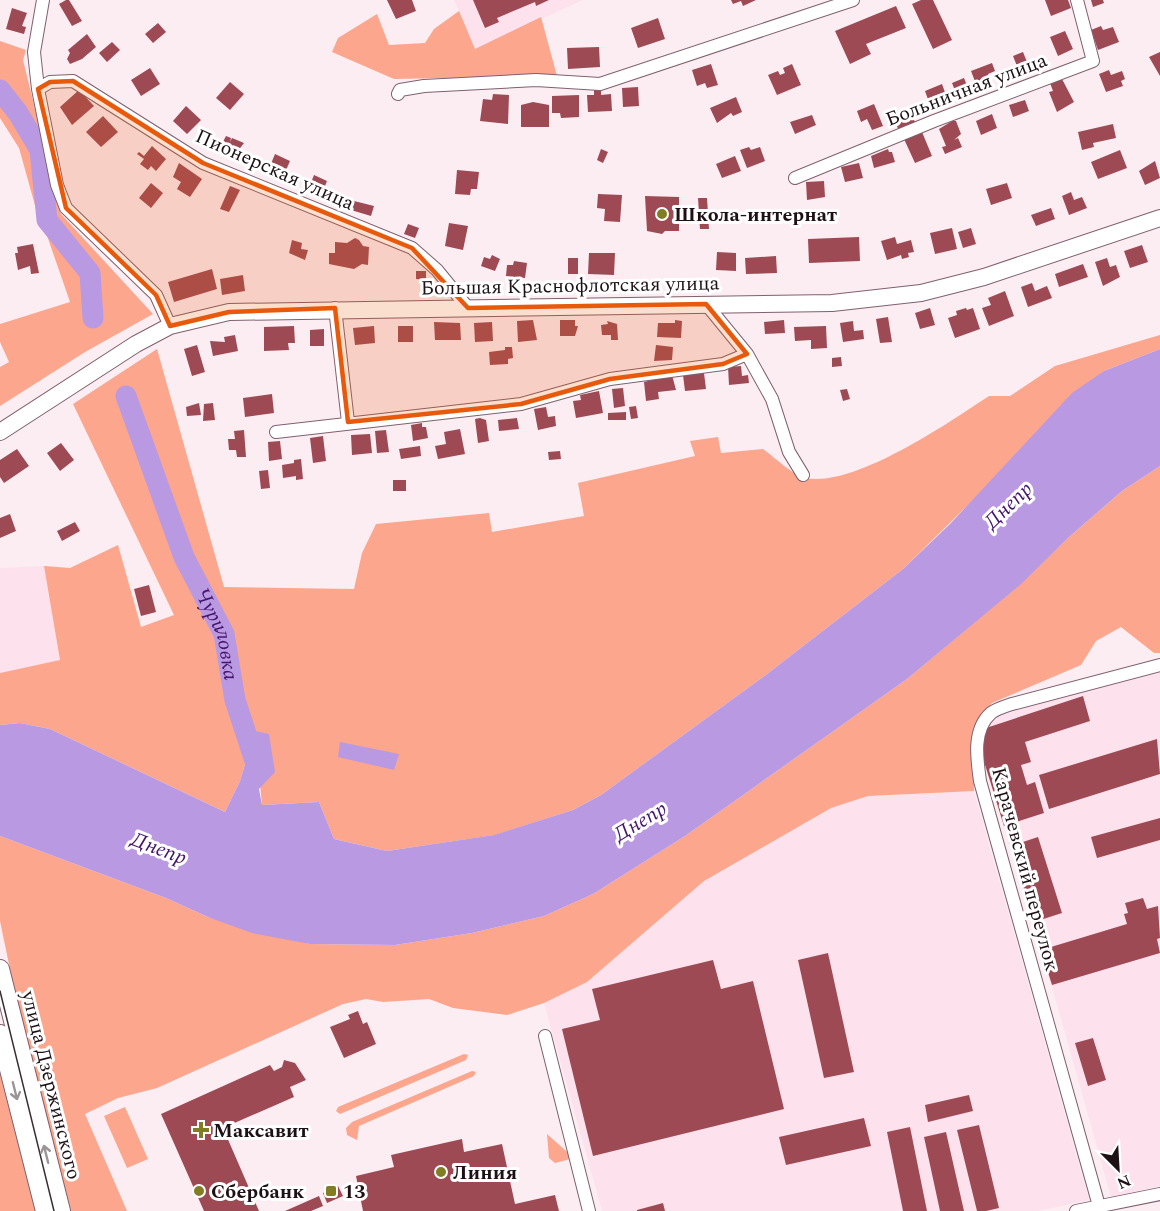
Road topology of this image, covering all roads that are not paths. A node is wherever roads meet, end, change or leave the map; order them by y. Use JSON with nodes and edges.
{"nodes":[{"id":1,"x":43,"y":0,"type":"edge"},
{"id":2,"x":853,"y":0,"type":"edge"},
{"id":3,"x":1077,"y":0,"type":"edge"},
{"id":4,"x":38,"y":89,"type":"junction"},
{"id":5,"x":398,"y":94,"type":"dead end"},
{"id":6,"x":795,"y":178,"type":"dead end"},
{"id":7,"x":1160,"y":218,"type":"edge"},
{"id":8,"x":706,"y":304,"type":"junction"},
{"id":9,"x":335,"y":308,"type":"junction"},
{"id":10,"x":468,"y":308,"type":"junction"},
{"id":11,"x":170,"y":326,"type":"junction"},
{"id":12,"x":747,"y":354,"type":"junction"},
{"id":13,"x":348,"y":422,"type":"junction"},
{"id":14,"x":0,"y":432,"type":"edge"},
{"id":15,"x":276,"y":432,"type":"dead end"},
{"id":16,"x":803,"y":474,"type":"dead end"},
{"id":17,"x":1160,"y":665,"type":"edge"},
{"id":18,"x":0,"y":969,"type":"edge"},
{"id":19,"x":0,"y":1034,"type":"edge"},
{"id":20,"x":545,"y":1036,"type":"dead end"},
{"id":21,"x":1160,"y":1194,"type":"edge"},
{"id":22,"x":1098,"y":1206,"type":"junction"},
{"id":23,"x":45,"y":1211,"type":"edge"},
{"id":24,"x":61,"y":1211,"type":"edge"},
{"id":25,"x":590,"y":1211,"type":"edge"},
{"id":26,"x":1076,"y":1211,"type":"edge"}],
"edges":[{"from":1,"to":4,"type":"street"},
{"from":2,"to":5,"type":"street"},
{"from":3,"to":6,"type":"street","name":"Больничная улица"},
{"from":4,"to":10,"type":"street","name":"Пионерская улица"},
{"from":4,"to":11,"type":"street"},
{"from":7,"to":8,"type":"main road","name":"Большая Краснофлотская улица"},
{"from":8,"to":10,"type":"main road","name":"Большая Краснофлотская улица"},
{"from":8,"to":12,"type":"street"},
{"from":9,"to":10,"type":"main road","name":"Большая Краснофлотская улица"},
{"from":9,"to":11,"type":"main road","name":"Большая Краснофлотская улица"},
{"from":9,"to":13,"type":"street"},
{"from":11,"to":14,"type":"main road","name":"Большая Краснофлотская улица"},
{"from":12,"to":13,"type":"street"},
{"from":12,"to":16,"type":"street"},
{"from":13,"to":15,"type":"street"},
{"from":17,"to":22,"type":"street","name":"Карачевский переулок"},
{"from":24,"to":18,"type":"main road","name":"улица Дзержинского","one_way":true},
{"from":19,"to":23,"type":"main road","name":"улица Дзержинского","one_way":true},
{"from":20,"to":25,"type":"street"},
{"from":21,"to":22,"type":"street"},
{"from":22,"to":26,"type":"street"}]}
